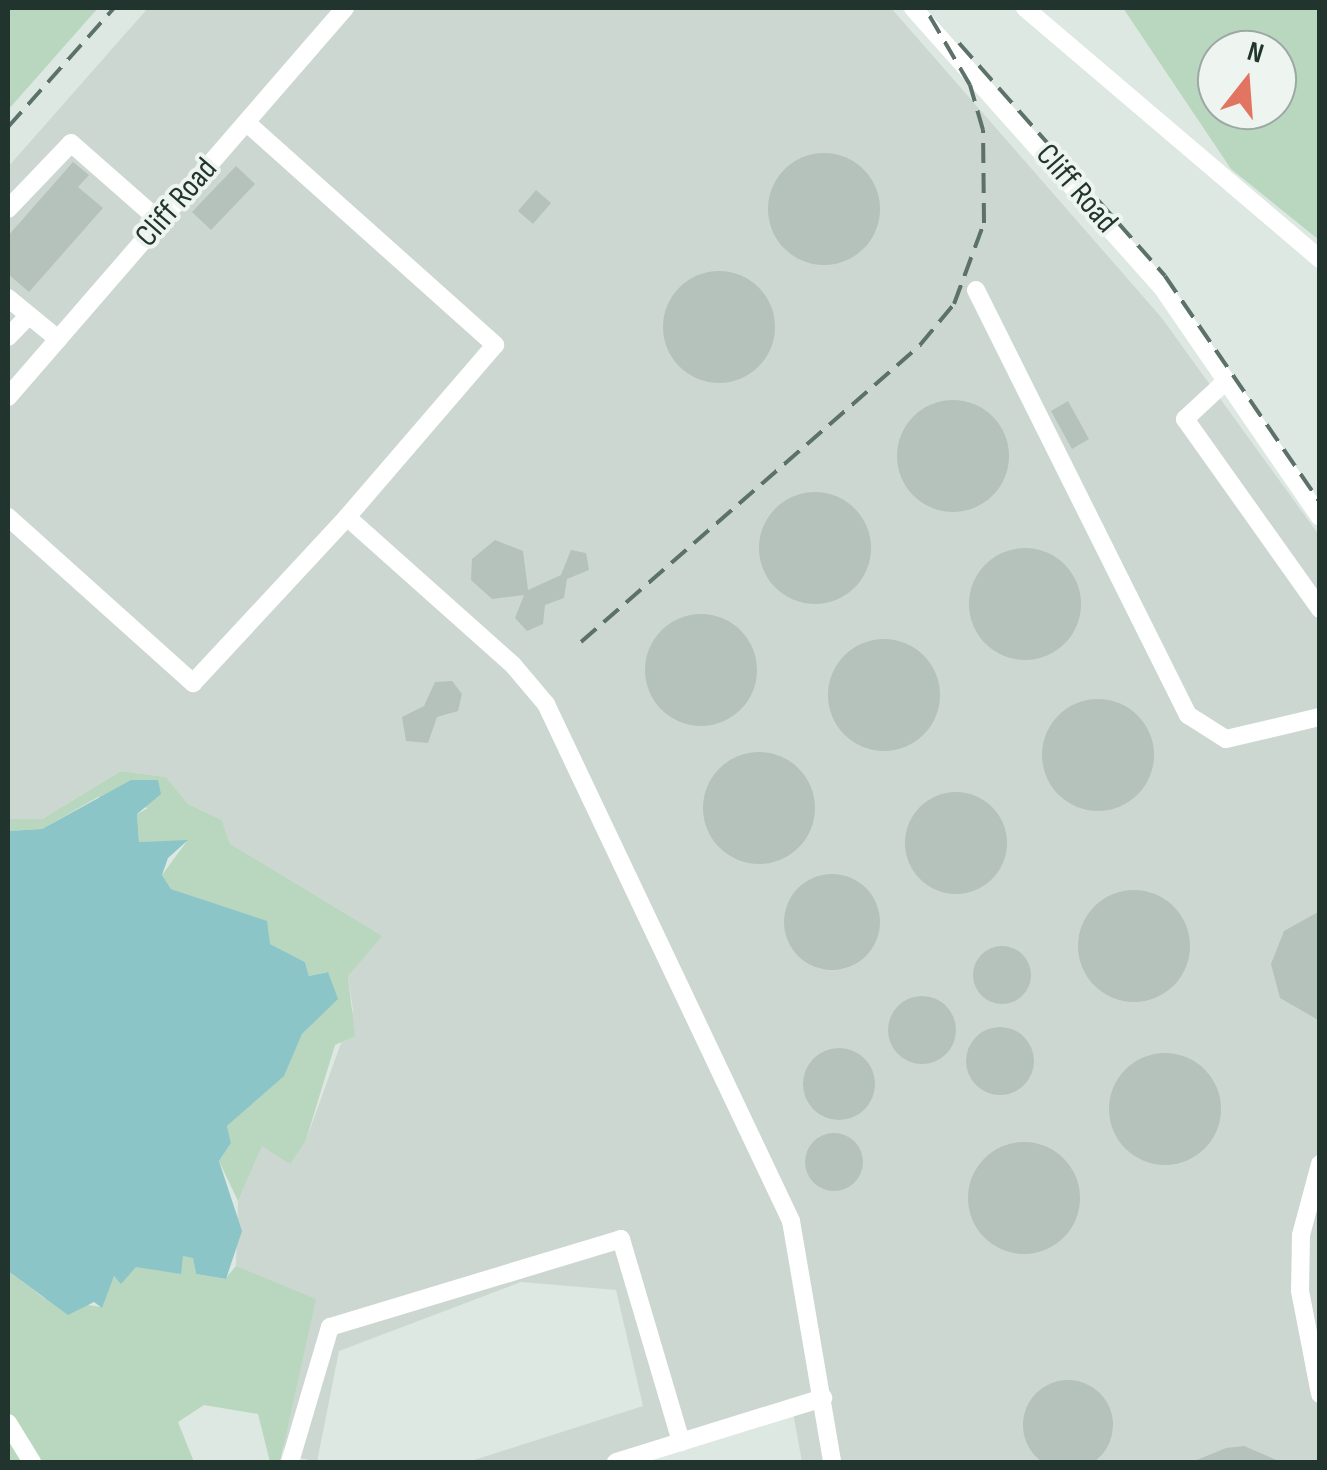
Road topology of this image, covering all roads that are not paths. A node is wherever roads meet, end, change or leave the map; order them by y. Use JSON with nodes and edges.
{"nodes":[{"id":1,"x":345,"y":8,"type":"edge"},
{"id":2,"x":914,"y":8,"type":"edge"},
{"id":3,"x":1025,"y":8,"type":"edge"},
{"id":4,"x":247,"y":123,"type":"junction"},
{"id":5,"x":8,"y":209,"type":"edge"},
{"id":6,"x":161,"y":222,"type":"junction"},
{"id":7,"x":1320,"y":259,"type":"edge"},
{"id":8,"x":976,"y":290,"type":"dead end"},
{"id":9,"x":8,"y":298,"type":"edge"},
{"id":10,"x":29,"y":315,"type":"junction"},
{"id":11,"x":8,"y":338,"type":"edge"},
{"id":12,"x":58,"y":339,"type":"junction"},
{"id":13,"x":1226,"y":381,"type":"junction"},
{"id":14,"x":8,"y":397,"type":"edge"},
{"id":15,"x":347,"y":516,"type":"junction"},
{"id":16,"x":8,"y":517,"type":"edge"},
{"id":17,"x":1320,"y":517,"type":"edge"},
{"id":18,"x":1320,"y":608,"type":"edge"},
{"id":19,"x":1320,"y":718,"type":"edge"},
{"id":20,"x":1320,"y":1164,"type":"edge"},
{"id":21,"x":1320,"y":1394,"type":"edge"},
{"id":22,"x":824,"y":1398,"type":"junction"},
{"id":23,"x":8,"y":1423,"type":"edge"},
{"id":24,"x":682,"y":1442,"type":"junction"},
{"id":25,"x":664,"y":1456,"type":"edge"},
{"id":26,"x":32,"y":1462,"type":"edge"},
{"id":27,"x":290,"y":1462,"type":"edge"},
{"id":28,"x":616,"y":1462,"type":"edge"},
{"id":29,"x":832,"y":1462,"type":"edge"}],
"edges":[{"from":1,"to":4,"type":"lane","name":"Cliff Road"},
{"from":2,"to":13,"type":"lane","name":"Cliff Road"},
{"from":3,"to":7,"type":"lane"},
{"from":4,"to":6,"type":"lane","name":"Cliff Road"},
{"from":4,"to":15,"type":"lane"},
{"from":5,"to":6,"type":"lane"},
{"from":6,"to":12,"type":"lane","name":"Cliff Road"},
{"from":8,"to":19,"type":"lane"},
{"from":9,"to":10,"type":"lane"},
{"from":10,"to":11,"type":"lane"},
{"from":10,"to":12,"type":"lane"},
{"from":12,"to":14,"type":"lane","name":"Cliff Road"},
{"from":13,"to":17,"type":"lane","name":"Cliff Road"},
{"from":13,"to":18,"type":"lane"},
{"from":15,"to":16,"type":"lane"},
{"from":15,"to":22,"type":"lane"},
{"from":20,"to":21,"type":"lane"},
{"from":22,"to":24,"type":"lane"},
{"from":22,"to":29,"type":"lane"},
{"from":23,"to":26,"type":"lane"},
{"from":24,"to":25,"type":"lane"},
{"from":24,"to":27,"type":"lane"},
{"from":25,"to":28,"type":"lane"}]}
